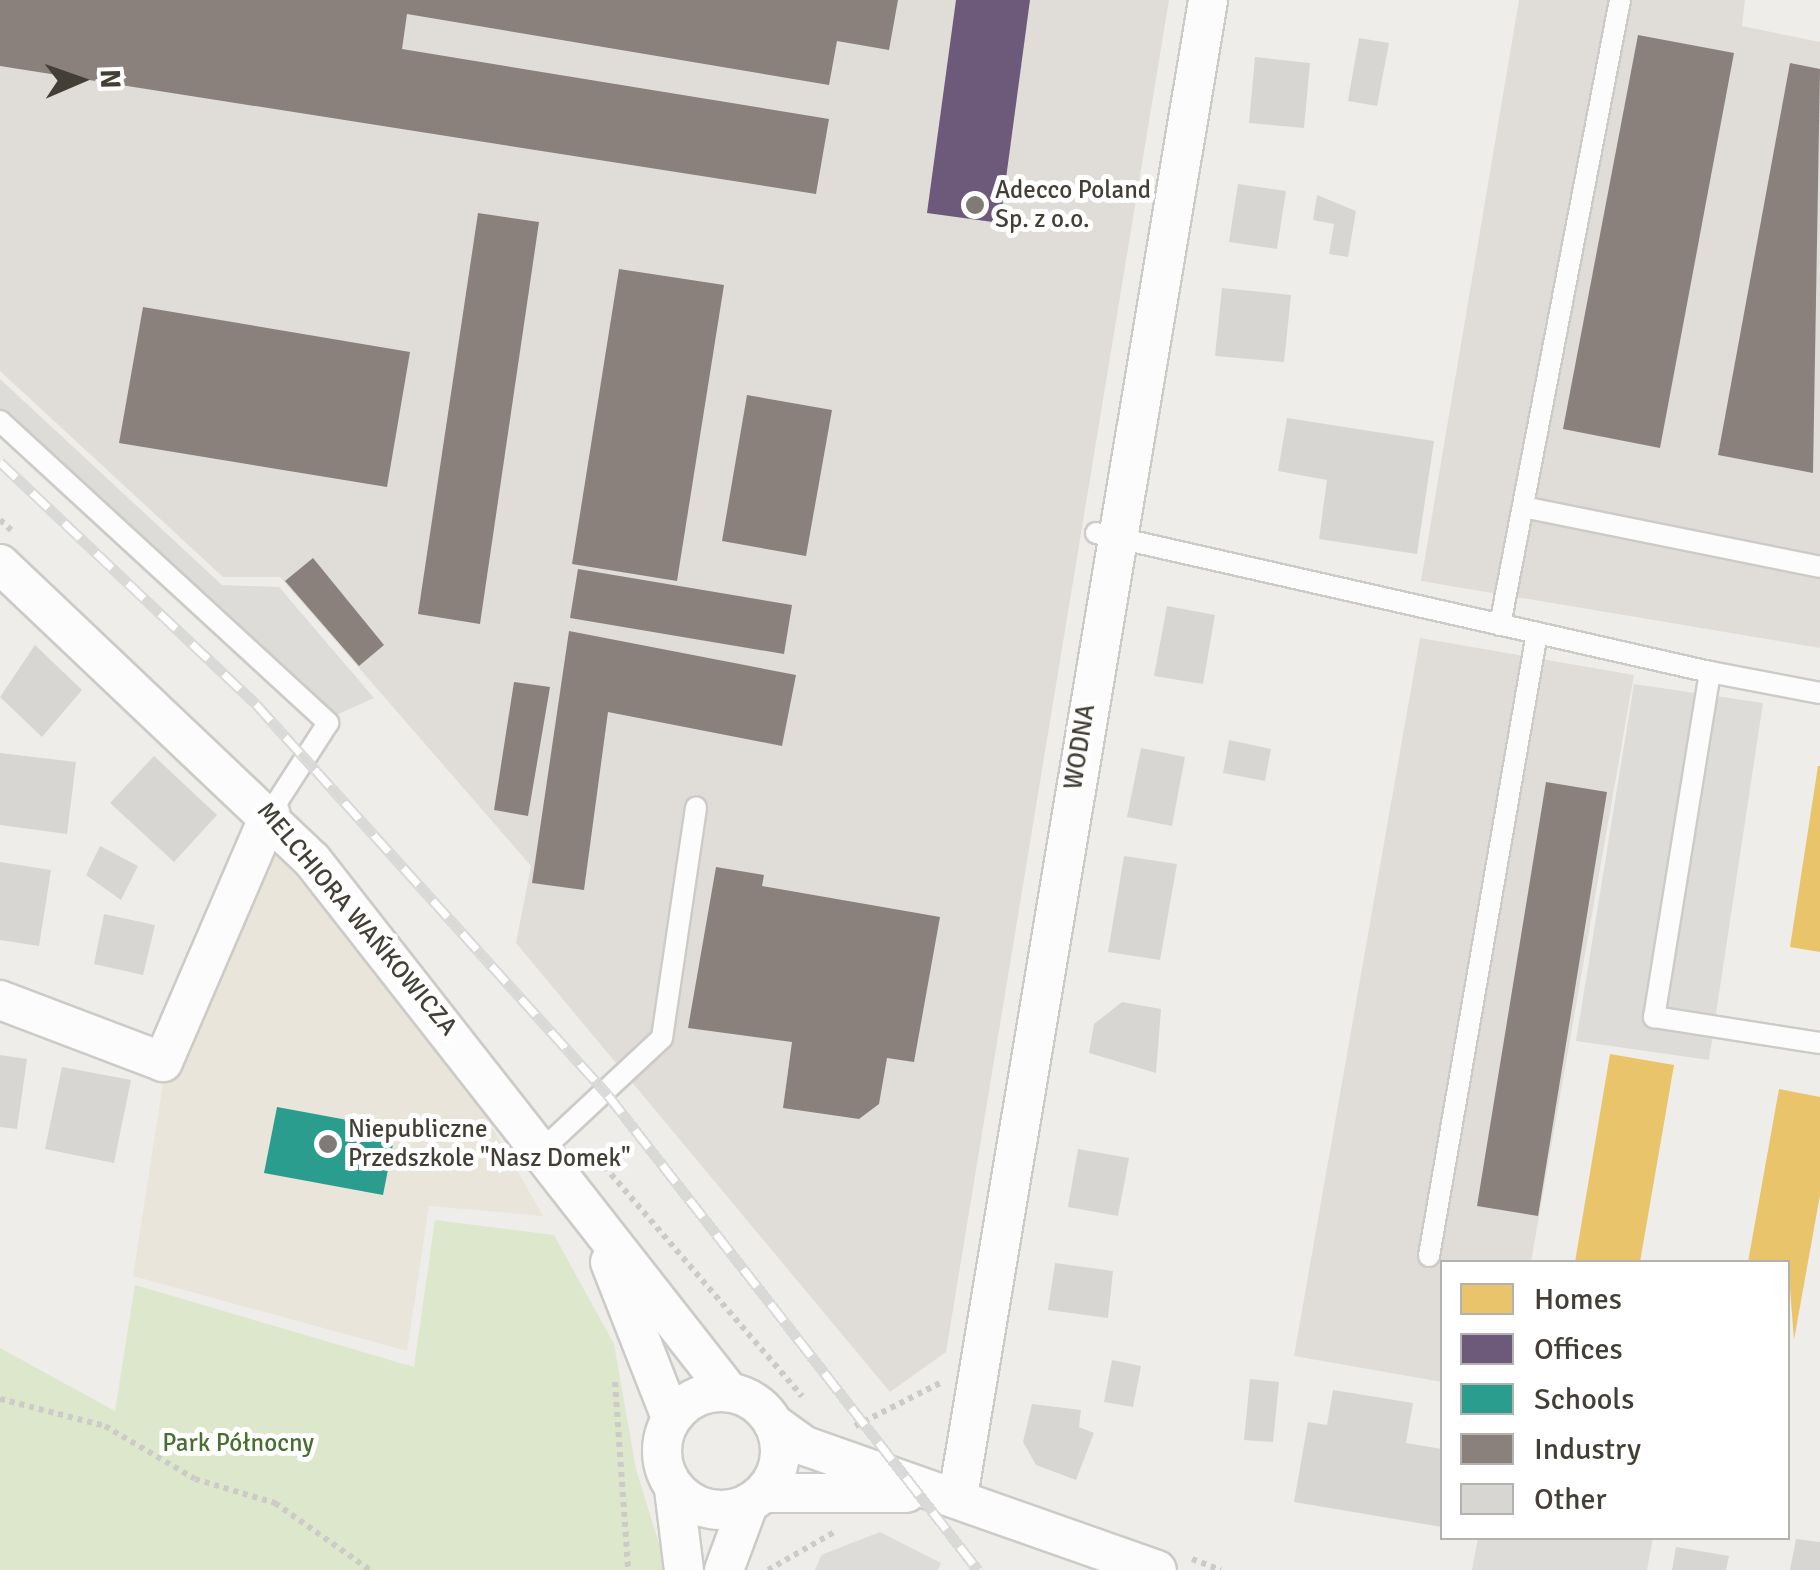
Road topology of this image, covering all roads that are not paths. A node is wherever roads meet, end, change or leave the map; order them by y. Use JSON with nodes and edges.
{"nodes":[{"id":1,"x":1208,"y":0,"type":"edge"},
{"id":2,"x":1620,"y":0,"type":"edge"},
{"id":3,"x":0,"y":421,"type":"edge"},
{"id":4,"x":1523,"y":507,"type":"junction"},
{"id":5,"x":1105,"y":535,"type":"junction"},
{"id":6,"x":0,"y":564,"type":"edge"},
{"id":7,"x":1820,"y":567,"type":"edge"},
{"id":8,"x":1500,"y":625,"type":"junction"},
{"id":9,"x":1537,"y":633,"type":"junction"},
{"id":10,"x":1710,"y":672,"type":"junction"},
{"id":11,"x":1820,"y":693,"type":"edge"},
{"id":12,"x":696,"y":807,"type":"dead end"},
{"id":13,"x":270,"y":813,"type":"junction"},
{"id":14,"x":0,"y":1000,"type":"edge"},
{"id":15,"x":1820,"y":1043,"type":"edge"},
{"id":16,"x":544,"y":1148,"type":"junction"},
{"id":17,"x":593,"y":1222,"type":"junction"},
{"id":18,"x":1429,"y":1256,"type":"dead end"},
{"id":19,"x":729,"y":1392,"type":"junction"},
{"id":20,"x":671,"y":1418,"type":"junction"},
{"id":21,"x":773,"y":1423,"type":"junction"},
{"id":22,"x":674,"y":1490,"type":"junction"},
{"id":23,"x":958,"y":1496,"type":"junction"},
{"id":24,"x":756,"y":1499,"type":"junction"},
{"id":25,"x":684,"y":1570,"type":"edge"},
{"id":26,"x":724,"y":1570,"type":"edge"},
{"id":27,"x":1156,"y":1570,"type":"edge"}],
"edges":[{"from":1,"to":5,"type":"street","name":"WODNA"},
{"from":2,"to":4,"type":"lane"},
{"from":3,"to":13,"type":"lane"},
{"from":4,"to":7,"type":"lane"},
{"from":4,"to":8,"type":"lane"},
{"from":5,"to":8,"type":"lane"},
{"from":5,"to":23,"type":"street","name":"WODNA"},
{"from":6,"to":13,"type":"street","name":"MELCHIORA WAŃKOWICZA"},
{"from":8,"to":9,"type":"lane"},
{"from":9,"to":10,"type":"lane"},
{"from":9,"to":18,"type":"lane"},
{"from":10,"to":11,"type":"lane"},
{"from":10,"to":15,"type":"lane"},
{"from":12,"to":16,"type":"lane"},
{"from":13,"to":14,"type":"street"},
{"from":13,"to":16,"type":"street","name":"MELCHIORA WAŃKOWICZA"},
{"from":16,"to":17,"type":"street","name":"MELCHIORA WAŃKOWICZA"},
{"from":17,"to":19,"type":"street","name":"MELCHIORA WAŃKOWICZA"},
{"from":17,"to":20,"type":"street","name":"MELCHIORA WAŃKOWICZA"},
{"from":19,"to":20,"type":"street"},
{"from":19,"to":21,"type":"street"},
{"from":20,"to":22,"type":"street"},
{"from":21,"to":23,"type":"street"},
{"from":21,"to":24,"type":"street"},
{"from":22,"to":24,"type":"street"},
{"from":22,"to":25,"type":"street"},
{"from":23,"to":24,"type":"street"},
{"from":23,"to":27,"type":"street"},
{"from":24,"to":26,"type":"street"}]}
